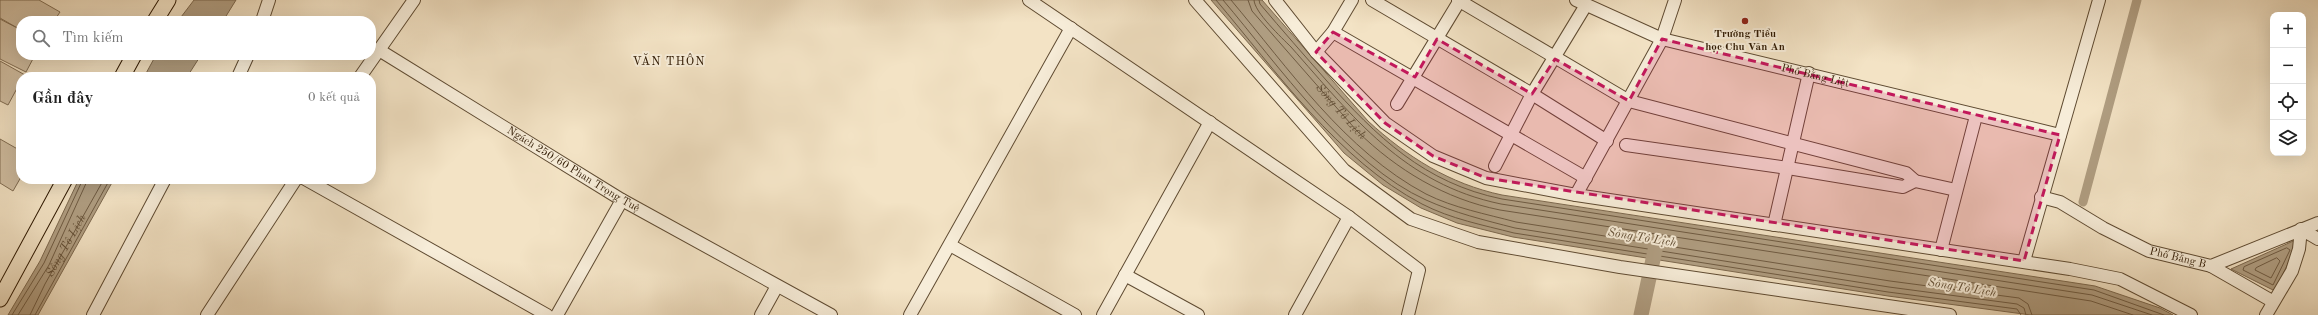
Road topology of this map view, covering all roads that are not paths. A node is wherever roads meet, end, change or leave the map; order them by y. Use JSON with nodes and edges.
{"nodes":[{"id":1,"x":168,"y":0,"type":"edge"},
{"id":2,"x":269,"y":0,"type":"edge"},
{"id":3,"x":414,"y":0,"type":"edge"},
{"id":4,"x":1029,"y":0,"type":"edge"},
{"id":5,"x":1195,"y":0,"type":"edge"},
{"id":6,"x":1275,"y":0,"type":"edge"},
{"id":7,"x":1352,"y":0,"type":"edge"},
{"id":8,"x":1372,"y":0,"type":"edge"},
{"id":9,"x":1459,"y":0,"type":"edge"},
{"id":10,"x":1675,"y":0,"type":"edge"},
{"id":11,"x":2099,"y":0,"type":"edge"},
{"id":12,"x":1590,"y":3,"type":"edge"},
{"id":13,"x":158,"y":16,"type":"edge"},
{"id":14,"x":264,"y":16,"type":"edge"},
{"id":15,"x":1071,"y":28,"type":"junction"},
{"id":16,"x":1334,"y":32,"type":"junction"},
{"id":17,"x":1437,"y":38,"type":"junction"},
{"id":18,"x":1662,"y":39,"type":"junction"},
{"id":19,"x":379,"y":50,"type":"junction"},
{"id":20,"x":1316,"y":52,"type":"junction"},
{"id":21,"x":376,"y":54,"type":"edge"},
{"id":22,"x":1555,"y":59,"type":"junction"},
{"id":23,"x":131,"y":60,"type":"edge"},
{"id":24,"x":246,"y":60,"type":"edge"},
{"id":25,"x":372,"y":60,"type":"edge"},
{"id":26,"x":125,"y":72,"type":"edge"},
{"id":27,"x":240,"y":72,"type":"edge"},
{"id":28,"x":364,"y":72,"type":"edge"},
{"id":29,"x":1809,"y":73,"type":"junction"},
{"id":30,"x":1414,"y":77,"type":"junction"},
{"id":31,"x":1532,"y":94,"type":"junction"},
{"id":32,"x":1628,"y":101,"type":"junction"},
{"id":33,"x":1397,"y":104,"type":"dead end"},
{"id":34,"x":1976,"y":116,"type":"junction"},
{"id":35,"x":1210,"y":122,"type":"junction"},
{"id":36,"x":1510,"y":135,"type":"junction"},
{"id":37,"x":2060,"y":135,"type":"junction"},
{"id":38,"x":1607,"y":141,"type":"junction"},
{"id":39,"x":1626,"y":145,"type":"dead end"},
{"id":40,"x":1793,"y":145,"type":"junction"},
{"id":41,"x":1495,"y":166,"type":"dead end"},
{"id":42,"x":1788,"y":168,"type":"junction"},
{"id":43,"x":1586,"y":178,"type":"junction"},
{"id":44,"x":1915,"y":181,"type":"junction"},
{"id":45,"x":62,"y":184,"type":"edge"},
{"id":46,"x":162,"y":184,"type":"edge"},
{"id":47,"x":293,"y":184,"type":"edge"},
{"id":48,"x":313,"y":184,"type":"edge"},
{"id":49,"x":1956,"y":190,"type":"junction"},
{"id":50,"x":1576,"y":195,"type":"junction"},
{"id":51,"x":2041,"y":197,"type":"junction"},
{"id":52,"x":622,"y":200,"type":"junction"},
{"id":53,"x":1349,"y":217,"type":"junction"},
{"id":54,"x":2318,"y":223,"type":"edge"},
{"id":55,"x":1774,"y":225,"type":"junction"},
{"id":56,"x":2302,"y":229,"type":"junction"},
{"id":57,"x":2318,"y":238,"type":"edge"},
{"id":58,"x":950,"y":246,"type":"junction"},
{"id":59,"x":1941,"y":250,"type":"junction"},
{"id":60,"x":2024,"y":261,"type":"junction"},
{"id":61,"x":2211,"y":266,"type":"junction"},
{"id":62,"x":1125,"y":275,"type":"junction"},
{"id":63,"x":774,"y":285,"type":"junction"},
{"id":64,"x":0,"y":299,"type":"edge"},
{"id":65,"x":2272,"y":302,"type":"junction"},
{"id":66,"x":93,"y":315,"type":"edge"},
{"id":67,"x":207,"y":315,"type":"edge"},
{"id":68,"x":547,"y":315,"type":"edge"},
{"id":69,"x":558,"y":315,"type":"edge"},
{"id":70,"x":761,"y":315,"type":"edge"},
{"id":71,"x":831,"y":315,"type":"edge"},
{"id":72,"x":910,"y":315,"type":"edge"},
{"id":73,"x":1075,"y":315,"type":"edge"},
{"id":74,"x":1103,"y":315,"type":"edge"},
{"id":75,"x":1198,"y":315,"type":"edge"},
{"id":76,"x":1295,"y":315,"type":"edge"},
{"id":77,"x":1408,"y":315,"type":"edge"},
{"id":78,"x":1950,"y":315,"type":"edge"},
{"id":79,"x":2192,"y":315,"type":"edge"},
{"id":80,"x":2266,"y":315,"type":"edge"}],
"edges":[{"from":1,"to":13,"type":"main road"},
{"from":2,"to":14,"type":"street"},
{"from":3,"to":19,"type":"street"},
{"from":4,"to":15,"type":"street"},
{"from":5,"to":78,"type":"street"},
{"from":6,"to":20,"type":"street"},
{"from":7,"to":16,"type":"street"},
{"from":8,"to":17,"type":"street"},
{"from":9,"to":17,"type":"street"},
{"from":9,"to":22,"type":"street"},
{"from":10,"to":18,"type":"street"},
{"from":11,"to":37,"type":"street"},
{"from":12,"to":18,"type":"street","name":"Phố Bằng Liệt"},
{"from":12,"to":22,"type":"street"},
{"from":15,"to":35,"type":"street"},
{"from":15,"to":58,"type":"street"},
{"from":16,"to":20,"type":"street"},
{"from":16,"to":30,"type":"street"},
{"from":17,"to":30,"type":"street"},
{"from":17,"to":31,"type":"street"},
{"from":18,"to":29,"type":"street","name":"Phố Bằng Liệt"},
{"from":18,"to":32,"type":"street"},
{"from":19,"to":21,"type":"street"},
{"from":19,"to":52,"type":"street","name":"Ngách 250/60 Phan Trọng Tuệ"},
{"from":20,"to":50,"type":"street"},
{"from":22,"to":31,"type":"street"},
{"from":22,"to":32,"type":"street"},
{"from":23,"to":26,"type":"main road"},
{"from":24,"to":27,"type":"street"},
{"from":25,"to":28,"type":"street"},
{"from":29,"to":34,"type":"street","name":"Phố Bằng Liệt"},
{"from":29,"to":40,"type":"street"},
{"from":30,"to":33,"type":"street"},
{"from":30,"to":36,"type":"street"},
{"from":31,"to":36,"type":"street"},
{"from":31,"to":38,"type":"street"},
{"from":32,"to":38,"type":"street"},
{"from":32,"to":40,"type":"street"},
{"from":34,"to":37,"type":"street","name":"Phố Bằng Liệt"},
{"from":34,"to":49,"type":"street"},
{"from":35,"to":53,"type":"street"},
{"from":35,"to":62,"type":"street"},
{"from":36,"to":41,"type":"street"},
{"from":36,"to":43,"type":"street"},
{"from":37,"to":51,"type":"street"},
{"from":38,"to":43,"type":"street"},
{"from":39,"to":42,"type":"street"},
{"from":40,"to":42,"type":"street"},
{"from":40,"to":44,"type":"street"},
{"from":42,"to":44,"type":"street"},
{"from":42,"to":55,"type":"street"},
{"from":43,"to":50,"type":"street"},
{"from":44,"to":49,"type":"street"},
{"from":45,"to":64,"type":"main road"},
{"from":46,"to":66,"type":"street"},
{"from":47,"to":67,"type":"street"},
{"from":48,"to":68,"type":"street"},
{"from":49,"to":59,"type":"street"},
{"from":50,"to":55,"type":"street"},
{"from":51,"to":60,"type":"street"},
{"from":51,"to":61,"type":"street","name":"Phố Bằng B"},
{"from":52,"to":63,"type":"street","name":"Ngách 250/60 Phan Trọng Tuệ"},
{"from":52,"to":69,"type":"street"},
{"from":53,"to":76,"type":"street"},
{"from":53,"to":77,"type":"street"},
{"from":54,"to":56,"type":"street","name":"Phố Bằng B"},
{"from":55,"to":59,"type":"street"},
{"from":56,"to":57,"type":"street"},
{"from":56,"to":61,"type":"street","name":"Phố Bằng B"},
{"from":56,"to":65,"type":"street"},
{"from":58,"to":72,"type":"street"},
{"from":58,"to":73,"type":"street"},
{"from":59,"to":60,"type":"street"},
{"from":60,"to":79,"type":"street"},
{"from":61,"to":65,"type":"street"},
{"from":62,"to":74,"type":"street"},
{"from":62,"to":75,"type":"street"},
{"from":63,"to":70,"type":"street"},
{"from":63,"to":71,"type":"street","name":"Ngách 250/60 Phan Trọng Tuệ"},
{"from":65,"to":80,"type":"street"}]}
